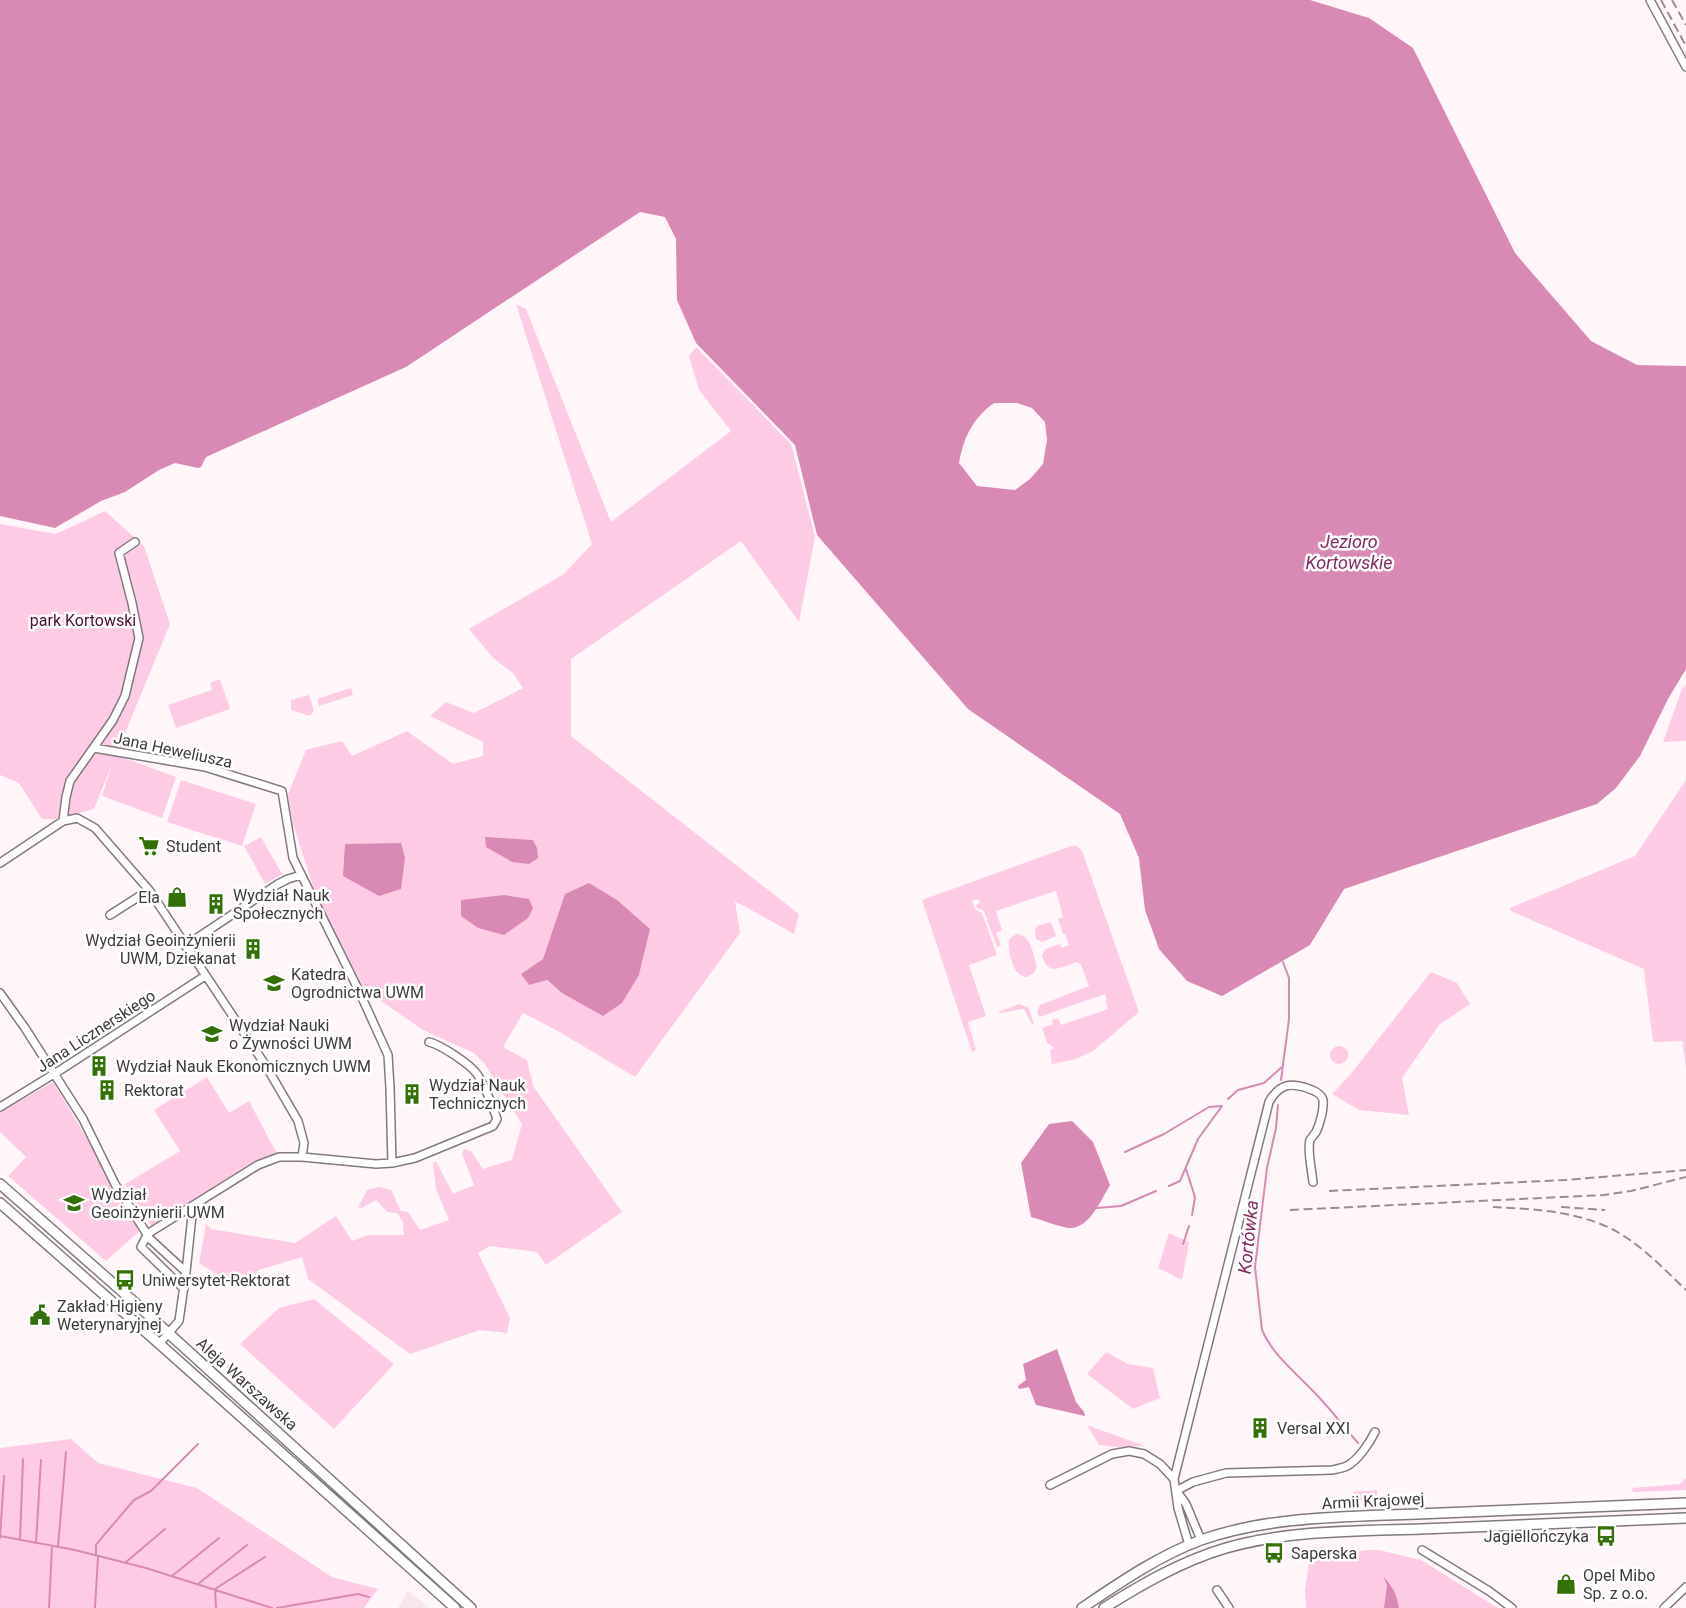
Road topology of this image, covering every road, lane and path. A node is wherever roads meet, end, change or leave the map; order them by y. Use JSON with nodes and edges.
{"nodes":[{"id":1,"x":1650,"y":0,"type":"edge"},
{"id":2,"x":1686,"y":67,"type":"edge"},
{"id":3,"x":135,"y":542,"type":"dead end"},
{"id":4,"x":94,"y":748,"type":"junction"},
{"id":5,"x":63,"y":821,"type":"junction"},
{"id":6,"x":0,"y":863,"type":"edge"},
{"id":7,"x":301,"y":875,"type":"junction"},
{"id":8,"x":149,"y":890,"type":"junction"},
{"id":9,"x":110,"y":915,"type":"dead end"},
{"id":10,"x":185,"y":946,"type":"junction"},
{"id":11,"x":205,"y":976,"type":"junction"},
{"id":12,"x":0,"y":993,"type":"edge"},
{"id":13,"x":429,"y":1042,"type":"dead end"},
{"id":14,"x":55,"y":1073,"type":"junction"},
{"id":15,"x":0,"y":1107,"type":"edge"},
{"id":16,"x":302,"y":1157,"type":"junction"},
{"id":17,"x":392,"y":1163,"type":"junction"},
{"id":18,"x":1313,"y":1182,"type":"dead end"},
{"id":19,"x":0,"y":1184,"type":"edge"},
{"id":20,"x":0,"y":1203,"type":"edge"},
{"id":21,"x":193,"y":1206,"type":"junction"},
{"id":22,"x":147,"y":1235,"type":"junction"},
{"id":23,"x":186,"y":1272,"type":"junction"},
{"id":24,"x":184,"y":1289,"type":"junction"},
{"id":25,"x":169,"y":1333,"type":"junction"},
{"id":26,"x":159,"y":1344,"type":"junction"},
{"id":27,"x":1375,"y":1432,"type":"dead end"},
{"id":28,"x":1174,"y":1479,"type":"junction"},
{"id":29,"x":1050,"y":1485,"type":"dead end"},
{"id":30,"x":1176,"y":1491,"type":"junction"},
{"id":31,"x":1686,"y":1503,"type":"edge"},
{"id":32,"x":1686,"y":1518,"type":"edge"},
{"id":33,"x":1201,"y":1540,"type":"junction"},
{"id":34,"x":1188,"y":1545,"type":"junction"},
{"id":35,"x":1422,"y":1550,"type":"dead end"},
{"id":36,"x":1200,"y":1557,"type":"junction"},
{"id":37,"x":1686,"y":1587,"type":"edge"},
{"id":38,"x":1217,"y":1590,"type":"dead end"},
{"id":39,"x":455,"y":1608,"type":"edge"},
{"id":40,"x":471,"y":1608,"type":"edge"},
{"id":41,"x":1082,"y":1608,"type":"edge"},
{"id":42,"x":1104,"y":1608,"type":"edge"},
{"id":43,"x":1229,"y":1608,"type":"edge"},
{"id":44,"x":1512,"y":1608,"type":"edge"},
{"id":45,"x":1664,"y":1608,"type":"edge"}],
"edges":[{"from":1,"to":2,"type":"street"},
{"from":3,"to":4,"type":"street","name":"Jana Heweliusza"},
{"from":4,"to":5,"type":"street","name":"Jana Heweliusza"},
{"from":4,"to":7,"type":"street","name":"Jana Heweliusza"},
{"from":5,"to":6,"type":"street"},
{"from":5,"to":8,"type":"street"},
{"from":7,"to":10,"type":"street"},
{"from":7,"to":17,"type":"street","name":"Jana Heweliusza"},
{"from":8,"to":9,"type":"street"},
{"from":8,"to":10,"type":"street"},
{"from":10,"to":11,"type":"street"},
{"from":11,"to":14,"type":"street","name":"Jana Licznerskiego"},
{"from":11,"to":16,"type":"street"},
{"from":12,"to":14,"type":"street"},
{"from":13,"to":17,"type":"street"},
{"from":14,"to":15,"type":"street","name":"Jana Licznerskiego"},
{"from":14,"to":22,"type":"street"},
{"from":16,"to":17,"type":"street"},
{"from":16,"to":21,"type":"street"},
{"from":18,"to":28,"type":"street"},
{"from":19,"to":25,"type":"main road","name":"Aleja Warszawska"},
{"from":20,"to":26,"type":"main road","name":"Aleja Warszawska"},
{"from":21,"to":22,"type":"street"},
{"from":21,"to":23,"type":"street"},
{"from":22,"to":23,"type":"street"},
{"from":22,"to":24,"type":"street"},
{"from":23,"to":24,"type":"street"},
{"from":24,"to":25,"type":"street"},
{"from":25,"to":26,"type":"street"},
{"from":25,"to":40,"type":"main road","name":"Aleja Warszawska"},
{"from":26,"to":39,"type":"main road","name":"Aleja Warszawska"},
{"from":27,"to":30,"type":"street","name":"Armii Krajowej"},
{"from":28,"to":29,"type":"street"},
{"from":28,"to":30,"type":"street"},
{"from":30,"to":33,"type":"street"},
{"from":30,"to":34,"type":"street"},
{"from":31,"to":33,"type":"main road","name":"Armii Krajowej"},
{"from":32,"to":36,"type":"main road","name":"Armii Krajowej"},
{"from":33,"to":34,"type":"main road","name":"Armii Krajowej"},
{"from":33,"to":36,"type":"main road"},
{"from":34,"to":36,"type":"main road"},
{"from":34,"to":41,"type":"main road","name":"Armii Krajowej"},
{"from":35,"to":44,"type":"street"},
{"from":36,"to":42,"type":"main road","name":"Armii Krajowej"},
{"from":37,"to":45,"type":"street"},
{"from":38,"to":43,"type":"street"}]}
